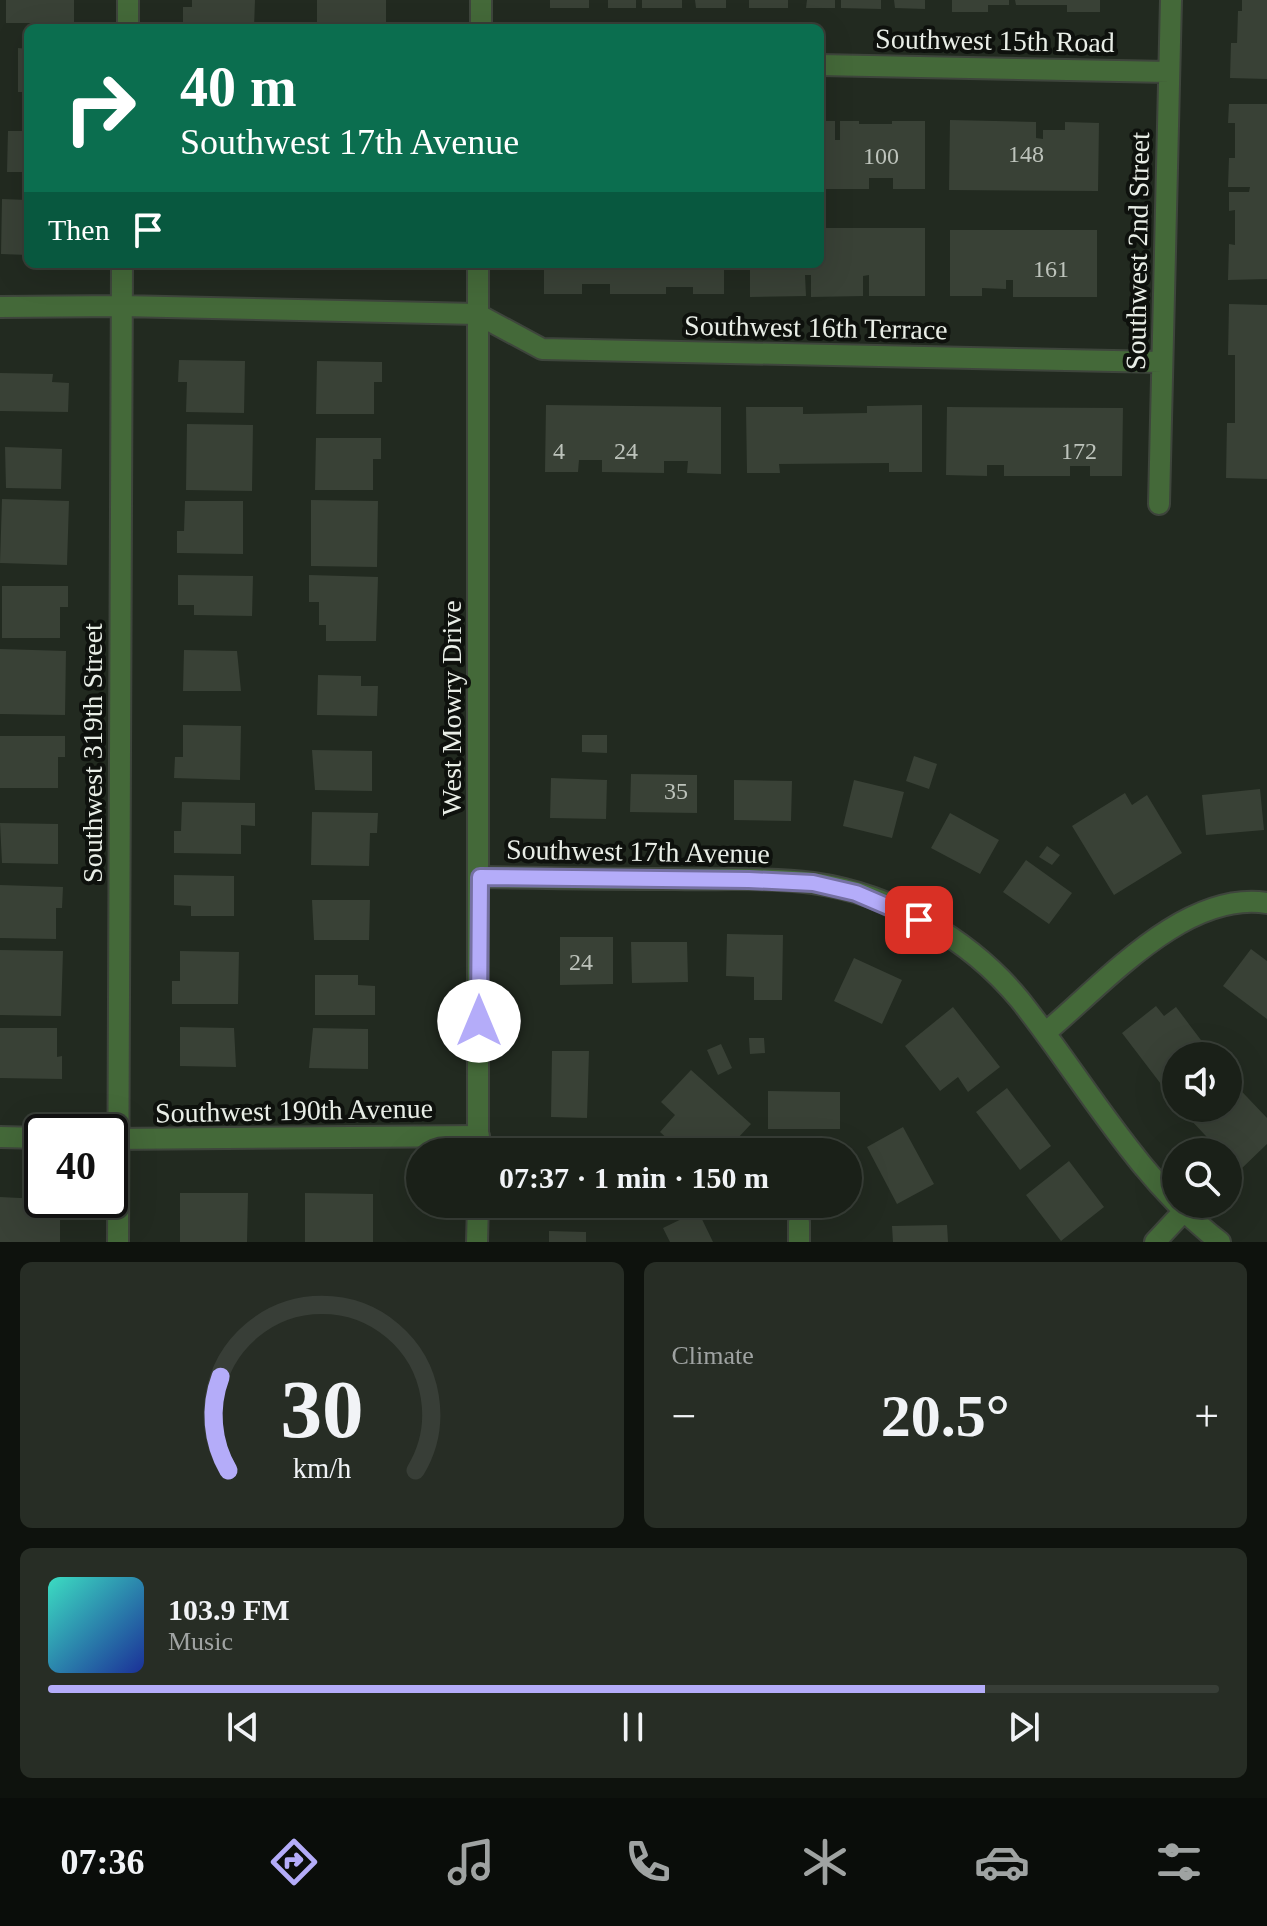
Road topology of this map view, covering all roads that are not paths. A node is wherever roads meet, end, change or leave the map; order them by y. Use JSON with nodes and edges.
{"nodes":[{"id":1,"x":128,"y":0,"type":"edge"},
{"id":2,"x":481,"y":0,"type":"edge"},
{"id":3,"x":1171,"y":0,"type":"edge"},
{"id":4,"x":128,"y":24,"type":"edge"},
{"id":5,"x":481,"y":24,"type":"edge"},
{"id":6,"x":824,"y":65,"type":"edge"},
{"id":7,"x":1169,"y":72,"type":"junction"},
{"id":8,"x":122,"y":268,"type":"edge"},
{"id":9,"x":478,"y":268,"type":"edge"},
{"id":10,"x":122,"y":306,"type":"junction"},
{"id":11,"x":0,"y":307,"type":"edge"},
{"id":12,"x":477,"y":314,"type":"junction"},
{"id":13,"x":1162,"y":362,"type":"junction"},
{"id":14,"x":1159,"y":504,"type":"dead end"},
{"id":15,"x":480,"y":877,"type":"junction"},
{"id":16,"x":1258,"y":903,"type":"edge"},
{"id":17,"x":1045,"y":1033,"type":"junction"},
{"id":18,"x":114,"y":1114,"type":"edge"},
{"id":19,"x":0,"y":1137,"type":"edge"},
{"id":20,"x":24,"y":1138,"type":"edge"},
{"id":21,"x":478,"y":1138,"type":"edge"},
{"id":22,"x":128,"y":1139,"type":"edge"},
{"id":23,"x":406,"y":1143,"type":"edge"},
{"id":24,"x":1162,"y":1188,"type":"edge"},
{"id":25,"x":117,"y":1218,"type":"edge"},
{"id":26,"x":478,"y":1218,"type":"edge"},
{"id":27,"x":1177,"y":1218,"type":"edge"},
{"id":28,"x":1190,"y":1218,"type":"edge"},
{"id":29,"x":118,"y":1242,"type":"edge"},
{"id":30,"x":477,"y":1242,"type":"edge"},
{"id":31,"x":1155,"y":1242,"type":"edge"},
{"id":32,"x":1220,"y":1242,"type":"edge"}],
"edges":[{"from":1,"to":4,"type":"street"},
{"from":2,"to":5,"type":"street"},
{"from":3,"to":7,"type":"street","name":"Southwest 2nd Street"},
{"from":6,"to":7,"type":"street","name":"Southwest 15th Road"},
{"from":7,"to":13,"type":"street","name":"Southwest 2nd Street"},
{"from":8,"to":10,"type":"street","name":"Southwest 319th Street"},
{"from":9,"to":12,"type":"street","name":"West Mowry Drive"},
{"from":10,"to":11,"type":"street"},
{"from":10,"to":12,"type":"street"},
{"from":10,"to":18,"type":"street","name":"Southwest 319th Street"},
{"from":12,"to":13,"type":"street","name":"Southwest 16th Terrace"},
{"from":12,"to":15,"type":"street","name":"West Mowry Drive"},
{"from":13,"to":14,"type":"street","name":"Southwest 2nd Street"},
{"from":15,"to":17,"type":"street","name":"Southwest 17th Avenue"},
{"from":15,"to":21,"type":"street","name":"West Mowry Drive"},
{"from":16,"to":17,"type":"street"},
{"from":17,"to":24,"type":"street","name":"Southwest 17th Avenue"},
{"from":19,"to":20,"type":"street"},
{"from":22,"to":23,"type":"street","name":"Southwest 190th Avenue"},
{"from":25,"to":29,"type":"street","name":"Southwest 319th Street"},
{"from":26,"to":30,"type":"street"},
{"from":27,"to":31,"type":"street"},
{"from":28,"to":32,"type":"street","name":"Southwest 17th Avenue"}]}
